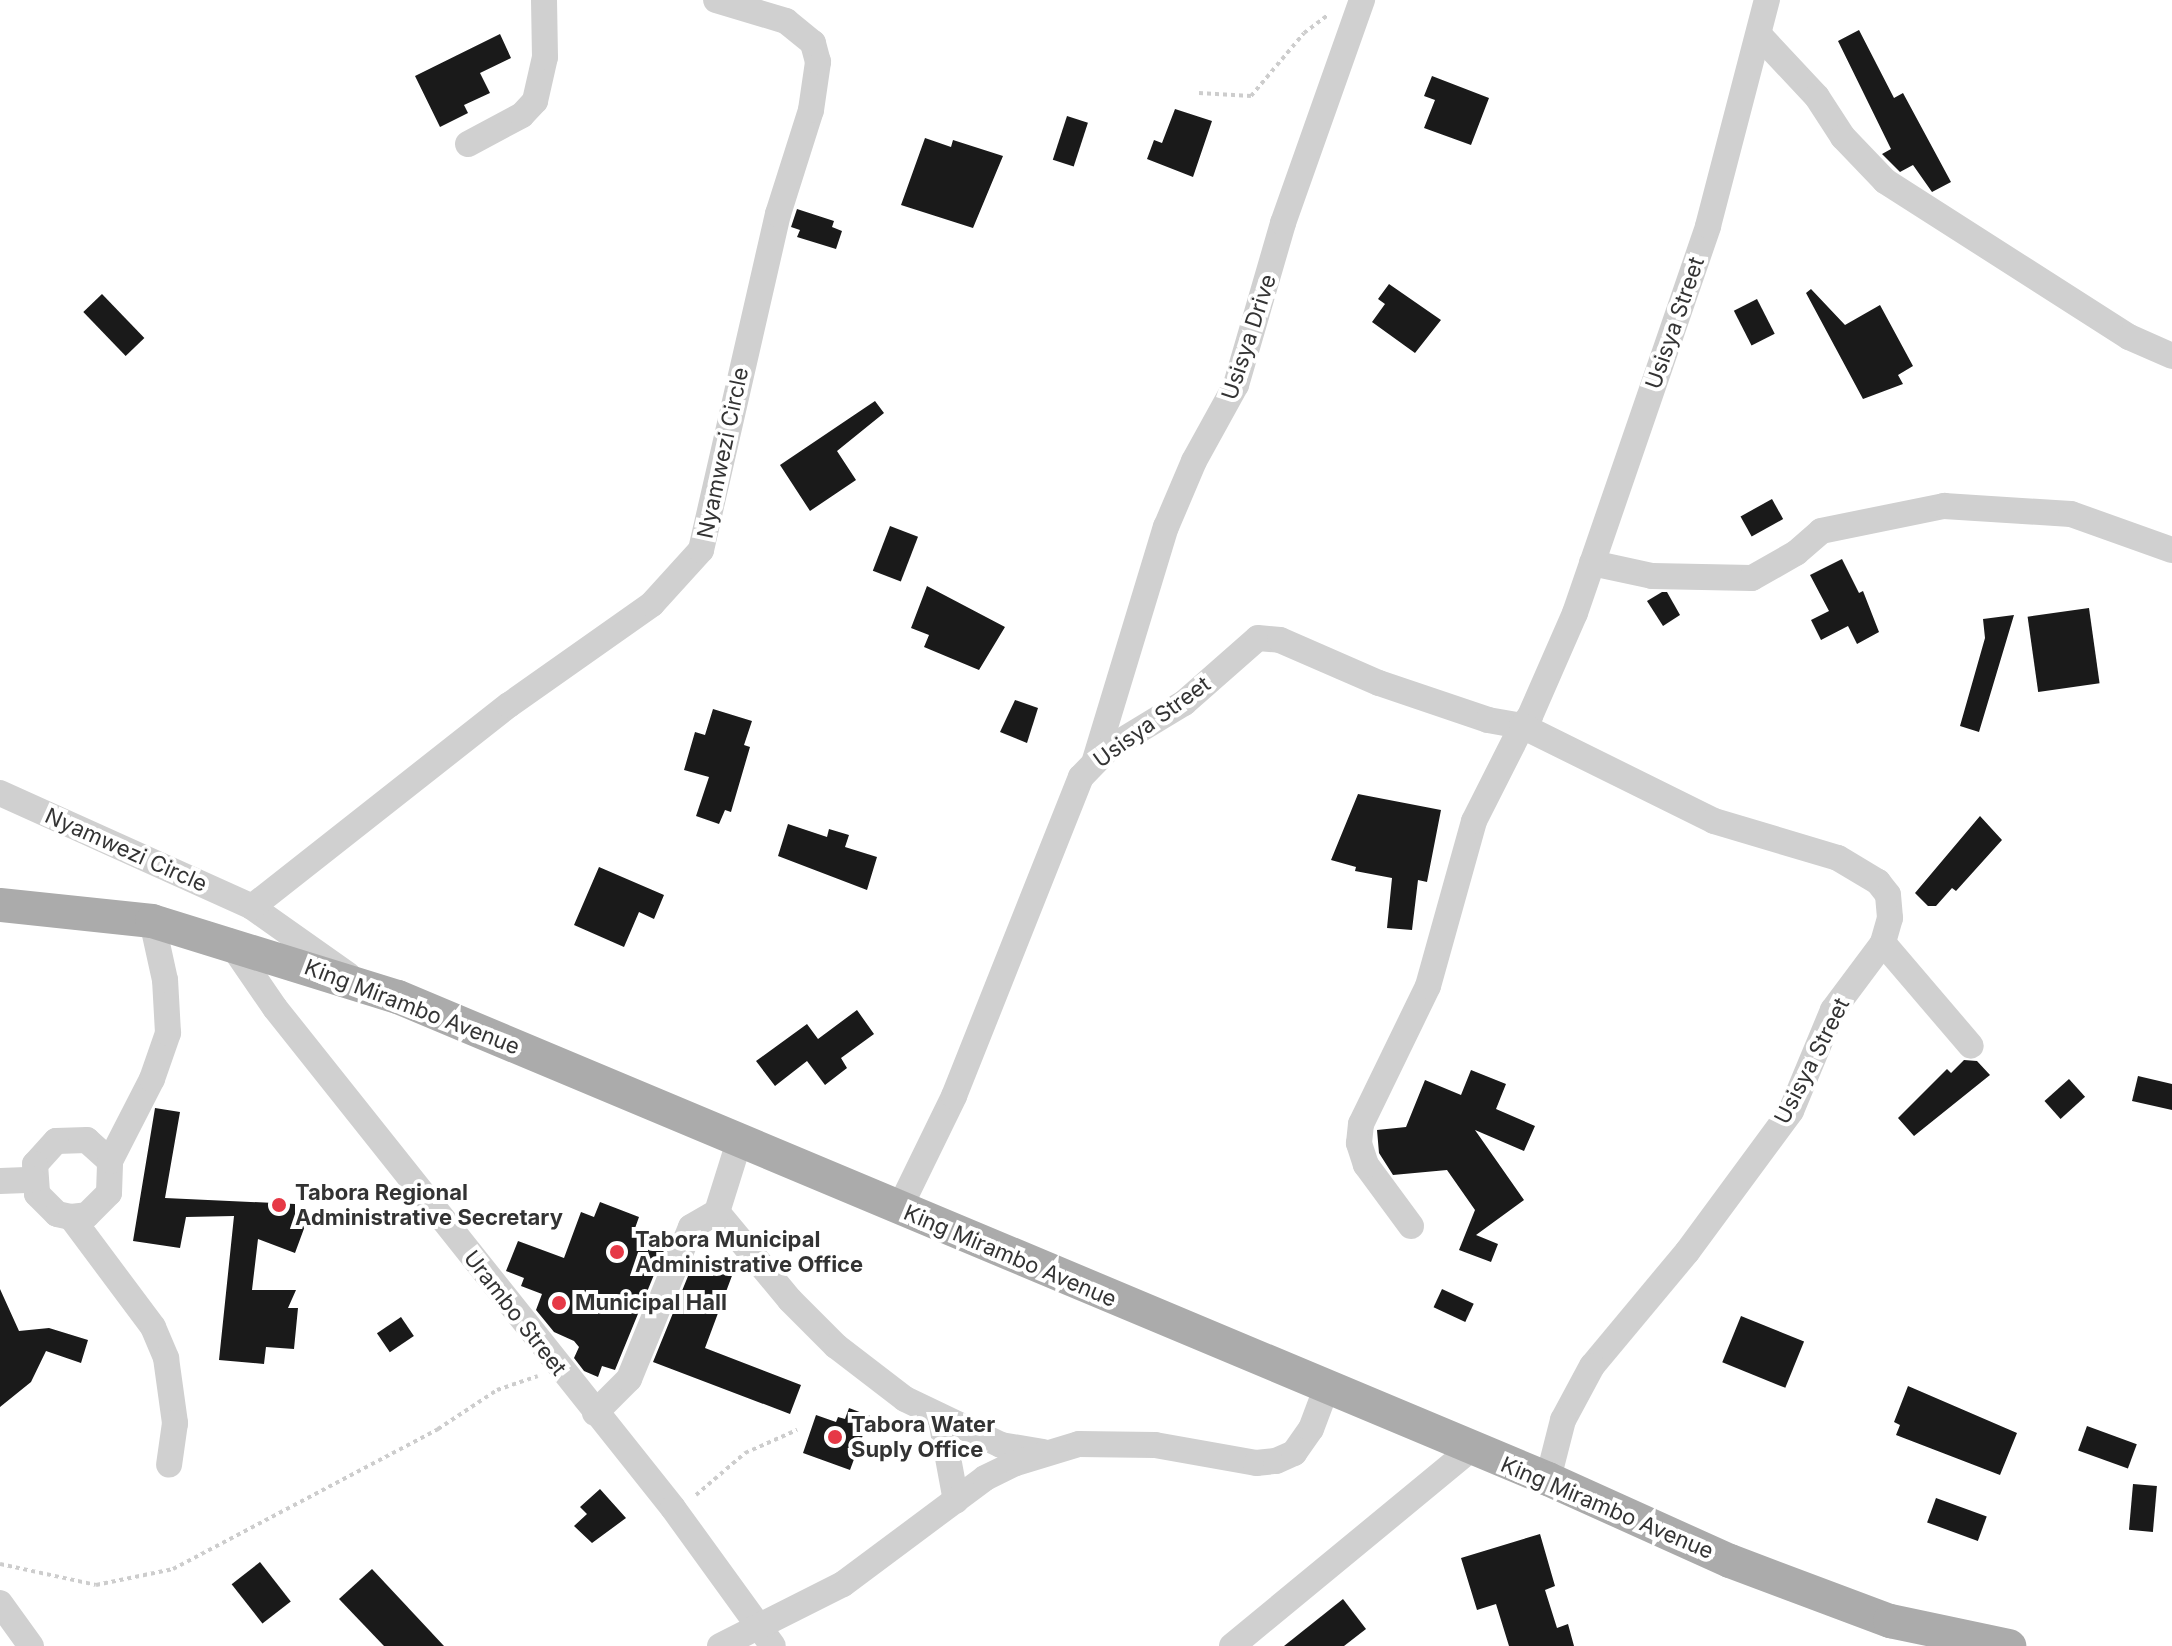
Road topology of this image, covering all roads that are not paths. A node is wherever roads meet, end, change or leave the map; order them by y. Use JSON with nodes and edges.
{"nodes":[{"id":1,"x":544,"y":0,"type":"edge"},
{"id":2,"x":716,"y":0,"type":"edge"},
{"id":3,"x":1767,"y":0,"type":"edge"},
{"id":4,"x":1362,"y":1,"type":"edge"},
{"id":5,"x":1760,"y":36,"type":"junction"},
{"id":6,"x":468,"y":144,"type":"dead end"},
{"id":7,"x":2172,"y":356,"type":"edge"},
{"id":8,"x":2172,"y":550,"type":"edge"},
{"id":9,"x":1592,"y":563,"type":"junction"},
{"id":10,"x":1522,"y":726,"type":"junction"},
{"id":11,"x":1095,"y":760,"type":"junction"},
{"id":12,"x":0,"y":793,"type":"edge"},
{"id":13,"x":0,"y":905,"type":"edge"},
{"id":14,"x":252,"y":907,"type":"junction"},
{"id":15,"x":152,"y":921,"type":"junction"},
{"id":16,"x":229,"y":941,"type":"junction"},
{"id":17,"x":1883,"y":943,"type":"junction"},
{"id":18,"x":361,"y":984,"type":"junction"},
{"id":19,"x":1971,"y":1046,"type":"dead end"},
{"id":20,"x":739,"y":1142,"type":"junction"},
{"id":21,"x":110,"y":1161,"type":"junction"},
{"id":22,"x":33,"y":1180,"type":"junction"},
{"id":23,"x":0,"y":1181,"type":"edge"},
{"id":24,"x":899,"y":1209,"type":"junction"},
{"id":25,"x":717,"y":1212,"type":"junction"},
{"id":26,"x":71,"y":1217,"type":"junction"},
{"id":27,"x":1411,"y":1226,"type":"dead end"},
{"id":28,"x":1326,"y":1389,"type":"junction"},
{"id":29,"x":595,"y":1413,"type":"junction"},
{"id":30,"x":941,"y":1420,"type":"junction"},
{"id":31,"x":1470,"y":1450,"type":"junction"},
{"id":32,"x":1043,"y":1452,"type":"junction"},
{"id":33,"x":169,"y":1465,"type":"dead end"},
{"id":34,"x":1548,"y":1479,"type":"junction"},
{"id":35,"x":956,"y":1501,"type":"junction"},
{"id":36,"x":0,"y":1603,"type":"edge"},
{"id":37,"x":766,"y":1635,"type":"edge"},
{"id":38,"x":31,"y":1646,"type":"edge"},
{"id":39,"x":720,"y":1646,"type":"edge"},
{"id":40,"x":1232,"y":1646,"type":"edge"},
{"id":41,"x":2009,"y":1646,"type":"edge"}],
"edges":[{"from":1,"to":6,"type":"street"},
{"from":2,"to":14,"type":"street","name":"Nyamwezi Circle"},
{"from":3,"to":5,"type":"street","name":"Usisya Street"},
{"from":4,"to":11,"type":"street","name":"Usisya Drive"},
{"from":5,"to":7,"type":"street"},
{"from":5,"to":9,"type":"street","name":"Usisya Street"},
{"from":8,"to":9,"type":"street"},
{"from":9,"to":10,"type":"street","name":"Usisya Street"},
{"from":10,"to":11,"type":"street","name":"Usisya Street"},
{"from":10,"to":17,"type":"street","name":"Usisya Street"},
{"from":10,"to":27,"type":"street"},
{"from":11,"to":24,"type":"street","name":"Usisya Street"},
{"from":12,"to":14,"type":"street","name":"Nyamwezi Circle"},
{"from":13,"to":15,"type":"main road","name":"King Mirambo Avenue"},
{"from":14,"to":18,"type":"street","name":"Nyamwezi Circle"},
{"from":15,"to":16,"type":"main road","name":"King Mirambo Avenue"},
{"from":15,"to":21,"type":"street"},
{"from":16,"to":18,"type":"main road","name":"King Mirambo Avenue"},
{"from":16,"to":29,"type":"street","name":"Urambo Street"},
{"from":17,"to":19,"type":"street"},
{"from":17,"to":34,"type":"street","name":"Usisya Street"},
{"from":18,"to":20,"type":"main road","name":"King Mirambo Avenue"},
{"from":20,"to":24,"type":"main road","name":"King Mirambo Avenue"},
{"from":20,"to":25,"type":"street"},
{"from":21,"to":22,"type":"street"},
{"from":21,"to":26,"type":"street"},
{"from":22,"to":23,"type":"street"},
{"from":22,"to":26,"type":"street"},
{"from":24,"to":28,"type":"main road","name":"King Mirambo Avenue"},
{"from":25,"to":29,"type":"street"},
{"from":25,"to":30,"type":"street"},
{"from":26,"to":33,"type":"street"},
{"from":28,"to":31,"type":"main road","name":"King Mirambo Avenue"},
{"from":28,"to":32,"type":"street"},
{"from":29,"to":37,"type":"street","name":"Urambo Street"},
{"from":30,"to":32,"type":"street"},
{"from":30,"to":35,"type":"street"},
{"from":31,"to":34,"type":"main road","name":"King Mirambo Avenue"},
{"from":31,"to":40,"type":"street"},
{"from":32,"to":35,"type":"street"},
{"from":34,"to":41,"type":"main road","name":"King Mirambo Avenue"},
{"from":35,"to":37,"type":"street"},
{"from":36,"to":38,"type":"street"},
{"from":37,"to":39,"type":"street"}]}
